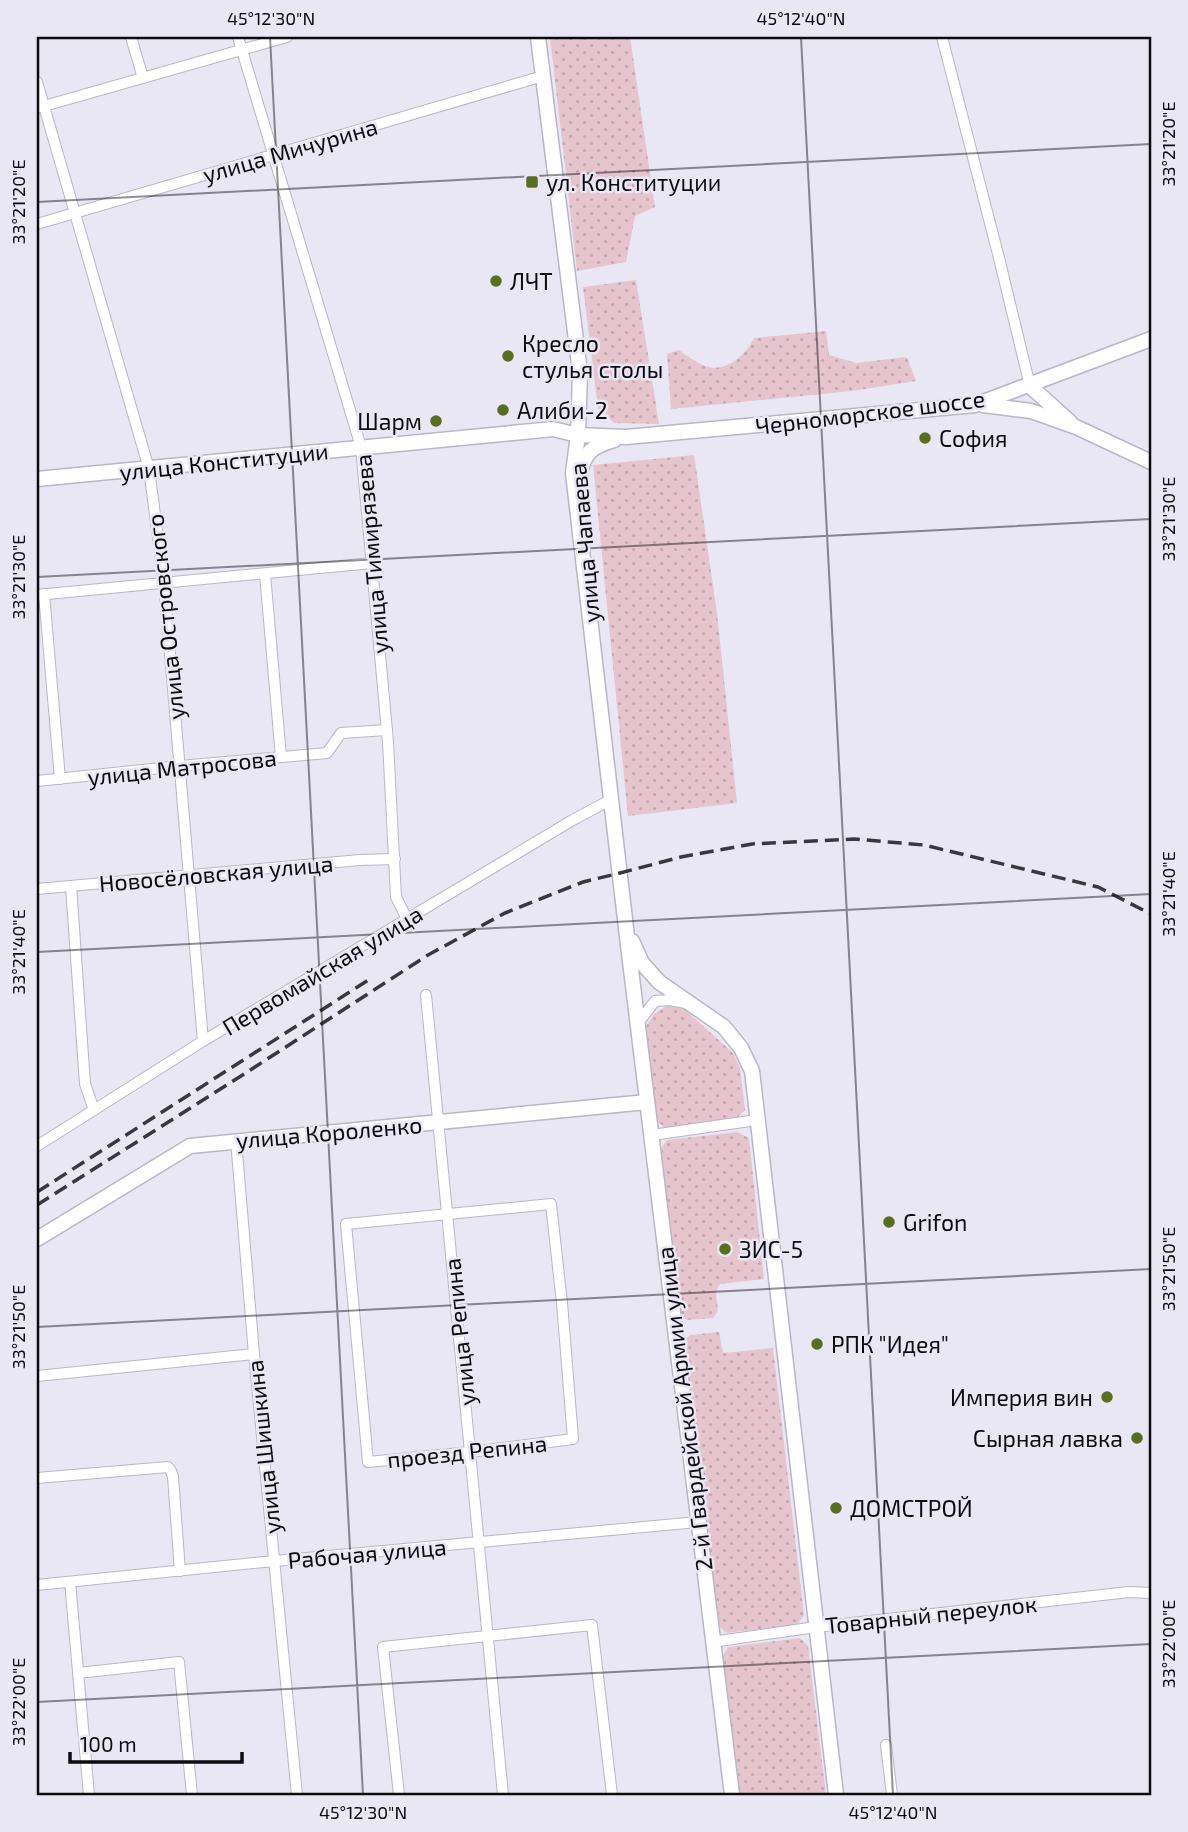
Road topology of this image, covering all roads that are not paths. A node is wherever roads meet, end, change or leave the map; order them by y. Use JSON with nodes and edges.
{"nodes":[{"id":1,"x":131,"y":37,"type":"edge"},
{"id":2,"x":238,"y":37,"type":"edge"},
{"id":3,"x":287,"y":37,"type":"edge"},
{"id":4,"x":538,"y":37,"type":"edge"},
{"id":5,"x":942,"y":37,"type":"edge"},
{"id":6,"x":242,"y":50,"type":"junction"},
{"id":7,"x":543,"y":76,"type":"junction"},
{"id":8,"x":143,"y":78,"type":"junction"},
{"id":9,"x":37,"y":82,"type":"edge"},
{"id":10,"x":40,"y":107,"type":"edge"},
{"id":11,"x":274,"y":155,"type":"junction"},
{"id":12,"x":75,"y":213,"type":"junction"},
{"id":13,"x":37,"y":224,"type":"edge"},
{"id":14,"x":1151,"y":339,"type":"edge"},
{"id":15,"x":1030,"y":386,"type":"junction"},
{"id":16,"x":975,"y":405,"type":"junction"},
{"id":17,"x":1076,"y":427,"type":"junction"},
{"id":18,"x":578,"y":435,"type":"junction"},
{"id":19,"x":626,"y":437,"type":"junction"},
{"id":20,"x":361,"y":447,"type":"junction"},
{"id":21,"x":1151,"y":462,"type":"edge"},
{"id":22,"x":149,"y":469,"type":"junction"},
{"id":23,"x":37,"y":479,"type":"edge"},
{"id":24,"x":580,"y":526,"type":"junction"},
{"id":25,"x":372,"y":564,"type":"junction"},
{"id":26,"x":265,"y":573,"type":"junction"},
{"id":27,"x":164,"y":583,"type":"junction"},
{"id":28,"x":40,"y":594,"type":"edge"},
{"id":29,"x":387,"y":730,"type":"junction"},
{"id":30,"x":281,"y":757,"type":"junction"},
{"id":31,"x":180,"y":766,"type":"junction"},
{"id":32,"x":60,"y":779,"type":"junction"},
{"id":33,"x":37,"y":781,"type":"edge"},
{"id":34,"x":612,"y":799,"type":"junction"},
{"id":35,"x":395,"y":859,"type":"junction"},
{"id":36,"x":188,"y":874,"type":"junction"},
{"id":37,"x":71,"y":886,"type":"junction"},
{"id":38,"x":37,"y":890,"type":"edge"},
{"id":39,"x":407,"y":919,"type":"junction"},
{"id":40,"x":626,"y":927,"type":"junction"},
{"id":41,"x":426,"y":995,"type":"dead end"},
{"id":42,"x":690,"y":1003,"type":"junction"},
{"id":43,"x":638,"y":1023,"type":"junction"},
{"id":44,"x":203,"y":1041,"type":"junction"},
{"id":45,"x":647,"y":1102,"type":"junction"},
{"id":46,"x":94,"y":1110,"type":"junction"},
{"id":47,"x":757,"y":1120,"type":"junction"},
{"id":48,"x":438,"y":1123,"type":"junction"},
{"id":49,"x":652,"y":1135,"type":"junction"},
{"id":50,"x":236,"y":1140,"type":"junction"},
{"id":51,"x":37,"y":1146,"type":"edge"},
{"id":52,"x":447,"y":1213,"type":"junction"},
{"id":53,"x":37,"y":1239,"type":"edge"},
{"id":54,"x":254,"y":1354,"type":"junction"},
{"id":55,"x":37,"y":1376,"type":"edge"},
{"id":56,"x":470,"y":1452,"type":"junction"},
{"id":57,"x":37,"y":1478,"type":"edge"},
{"id":58,"x":698,"y":1522,"type":"junction"},
{"id":59,"x":479,"y":1543,"type":"junction"},
{"id":60,"x":274,"y":1561,"type":"junction"},
{"id":61,"x":180,"y":1571,"type":"junction"},
{"id":62,"x":69,"y":1582,"type":"junction"},
{"id":63,"x":37,"y":1585,"type":"edge"},
{"id":64,"x":1151,"y":1592,"type":"edge"},
{"id":65,"x":816,"y":1627,"type":"junction"},
{"id":66,"x":488,"y":1636,"type":"junction"},
{"id":67,"x":712,"y":1642,"type":"junction"},
{"id":68,"x":78,"y":1673,"type":"junction"},
{"id":69,"x":886,"y":1745,"type":"dead end"},
{"id":70,"x":89,"y":1795,"type":"edge"},
{"id":71,"x":192,"y":1795,"type":"edge"},
{"id":72,"x":297,"y":1795,"type":"edge"},
{"id":73,"x":399,"y":1795,"type":"edge"},
{"id":74,"x":503,"y":1795,"type":"edge"},
{"id":75,"x":612,"y":1795,"type":"edge"},
{"id":76,"x":732,"y":1795,"type":"edge"},
{"id":77,"x":836,"y":1795,"type":"edge"},
{"id":78,"x":892,"y":1795,"type":"edge"}],
"edges":[{"from":1,"to":8,"type":"street"},
{"from":2,"to":6,"type":"street","name":"улица Тимирязева"},
{"from":3,"to":6,"type":"street"},
{"from":4,"to":7,"type":"main road","name":"улица Чапаева"},
{"from":5,"to":15,"type":"street"},
{"from":6,"to":8,"type":"street"},
{"from":6,"to":11,"type":"street","name":"улица Тимирязева"},
{"from":7,"to":11,"type":"street","name":"улица Мичурина"},
{"from":7,"to":18,"type":"main road","name":"улица Чапаева"},
{"from":8,"to":10,"type":"street"},
{"from":9,"to":10,"type":"street","name":"улица Островского"},
{"from":10,"to":12,"type":"street","name":"улица Островского"},
{"from":11,"to":12,"type":"street","name":"улица Мичурина"},
{"from":11,"to":20,"type":"street","name":"улица Тимирязева"},
{"from":12,"to":13,"type":"street","name":"улица Мичурина"},
{"from":12,"to":22,"type":"street","name":"улица Островского"},
{"from":14,"to":15,"type":"main road","name":"Черноморское шоссе"},
{"from":15,"to":16,"type":"main road","name":"Черноморское шоссе"},
{"from":15,"to":17,"type":"main road"},
{"from":16,"to":17,"type":"main road"},
{"from":16,"to":19,"type":"main road","name":"Черноморское шоссе"},
{"from":17,"to":21,"type":"main road"},
{"from":18,"to":19,"type":"main road","name":"Черноморское шоссе"},
{"from":18,"to":20,"type":"main road","name":"улица Конституции"},
{"from":18,"to":24,"type":"main road","name":"улица Чапаева"},
{"from":19,"to":24,"type":"main road"},
{"from":20,"to":22,"type":"main road","name":"улица Конституции"},
{"from":20,"to":25,"type":"street","name":"улица Тимирязева"},
{"from":22,"to":23,"type":"main road","name":"улица Конституции"},
{"from":22,"to":27,"type":"street","name":"улица Островского"},
{"from":24,"to":34,"type":"main road","name":"улица Чапаева"},
{"from":25,"to":26,"type":"street"},
{"from":25,"to":29,"type":"street","name":"улица Тимирязева"},
{"from":26,"to":27,"type":"street"},
{"from":26,"to":30,"type":"street"},
{"from":27,"to":28,"type":"street"},
{"from":27,"to":31,"type":"street","name":"улица Островского"},
{"from":28,"to":32,"type":"street"},
{"from":29,"to":30,"type":"street","name":"улица Матросова"},
{"from":29,"to":35,"type":"street","name":"улица Тимирязева"},
{"from":30,"to":31,"type":"street","name":"улица Матросова"},
{"from":31,"to":32,"type":"street","name":"улица Матросова"},
{"from":31,"to":36,"type":"street","name":"улица Островского"},
{"from":32,"to":33,"type":"street","name":"улица Матросова"},
{"from":34,"to":39,"type":"street","name":"Первомайская улица"},
{"from":34,"to":40,"type":"main road","name":"улица Чапаева"},
{"from":35,"to":36,"type":"street","name":"Новосёловская улица"},
{"from":35,"to":39,"type":"street","name":"улица Тимирязева"},
{"from":36,"to":37,"type":"street","name":"Новосёловская улица"},
{"from":36,"to":44,"type":"street","name":"улица Островского"},
{"from":37,"to":38,"type":"street","name":"Новосёловская улица"},
{"from":37,"to":46,"type":"street"},
{"from":39,"to":44,"type":"street","name":"Первомайская улица"},
{"from":40,"to":42,"type":"main road"},
{"from":40,"to":43,"type":"main road","name":"2-й Гвардейской Армии улица"},
{"from":41,"to":48,"type":"street","name":"улица Репина"},
{"from":42,"to":43,"type":"street"},
{"from":42,"to":47,"type":"main road"},
{"from":43,"to":45,"type":"main road","name":"2-й Гвардейской Армии улица"},
{"from":44,"to":46,"type":"street","name":"Первомайская улица"},
{"from":45,"to":48,"type":"main road","name":"улица Короленко"},
{"from":45,"to":49,"type":"main road","name":"2-й Гвардейской Армии улица"},
{"from":46,"to":51,"type":"street","name":"Первомайская улица"},
{"from":47,"to":49,"type":"street"},
{"from":47,"to":65,"type":"main road"},
{"from":48,"to":50,"type":"main road","name":"улица Короленко"},
{"from":48,"to":52,"type":"street","name":"улица Репина"},
{"from":49,"to":58,"type":"main road","name":"2-й Гвардейской Армии улица"},
{"from":50,"to":53,"type":"main road","name":"улица Короленко"},
{"from":50,"to":54,"type":"street","name":"улица Шишкина"},
{"from":52,"to":56,"type":"street","name":"улица Репина"},
{"from":52,"to":56,"type":"street","name":"проезд Репина"},
{"from":52,"to":56,"type":"street","name":"проезд Репина"},
{"from":54,"to":55,"type":"street"},
{"from":54,"to":60,"type":"street","name":"улица Шишкина"},
{"from":56,"to":59,"type":"street","name":"улица Репина"},
{"from":57,"to":61,"type":"street"},
{"from":58,"to":59,"type":"street","name":"Рабочая улица"},
{"from":58,"to":67,"type":"main road","name":"2-й Гвардейской Армии улица"},
{"from":59,"to":60,"type":"street","name":"Рабочая улица"},
{"from":59,"to":66,"type":"street","name":"улица Репина"},
{"from":60,"to":61,"type":"street","name":"Рабочая улица"},
{"from":60,"to":72,"type":"street","name":"улица Шишкина"},
{"from":61,"to":62,"type":"street","name":"Рабочая улица"},
{"from":62,"to":63,"type":"street","name":"Рабочая улица"},
{"from":62,"to":68,"type":"street"},
{"from":64,"to":65,"type":"street","name":"Товарный переулок"},
{"from":65,"to":67,"type":"street","name":"Товарный переулок"},
{"from":65,"to":77,"type":"main road"},
{"from":66,"to":73,"type":"street"},
{"from":66,"to":74,"type":"street","name":"улица Репина"},
{"from":66,"to":75,"type":"street"},
{"from":67,"to":76,"type":"main road","name":"2-й Гвардейской Армии улица"},
{"from":68,"to":70,"type":"street"},
{"from":68,"to":71,"type":"street"},
{"from":69,"to":78,"type":"street"}]}
